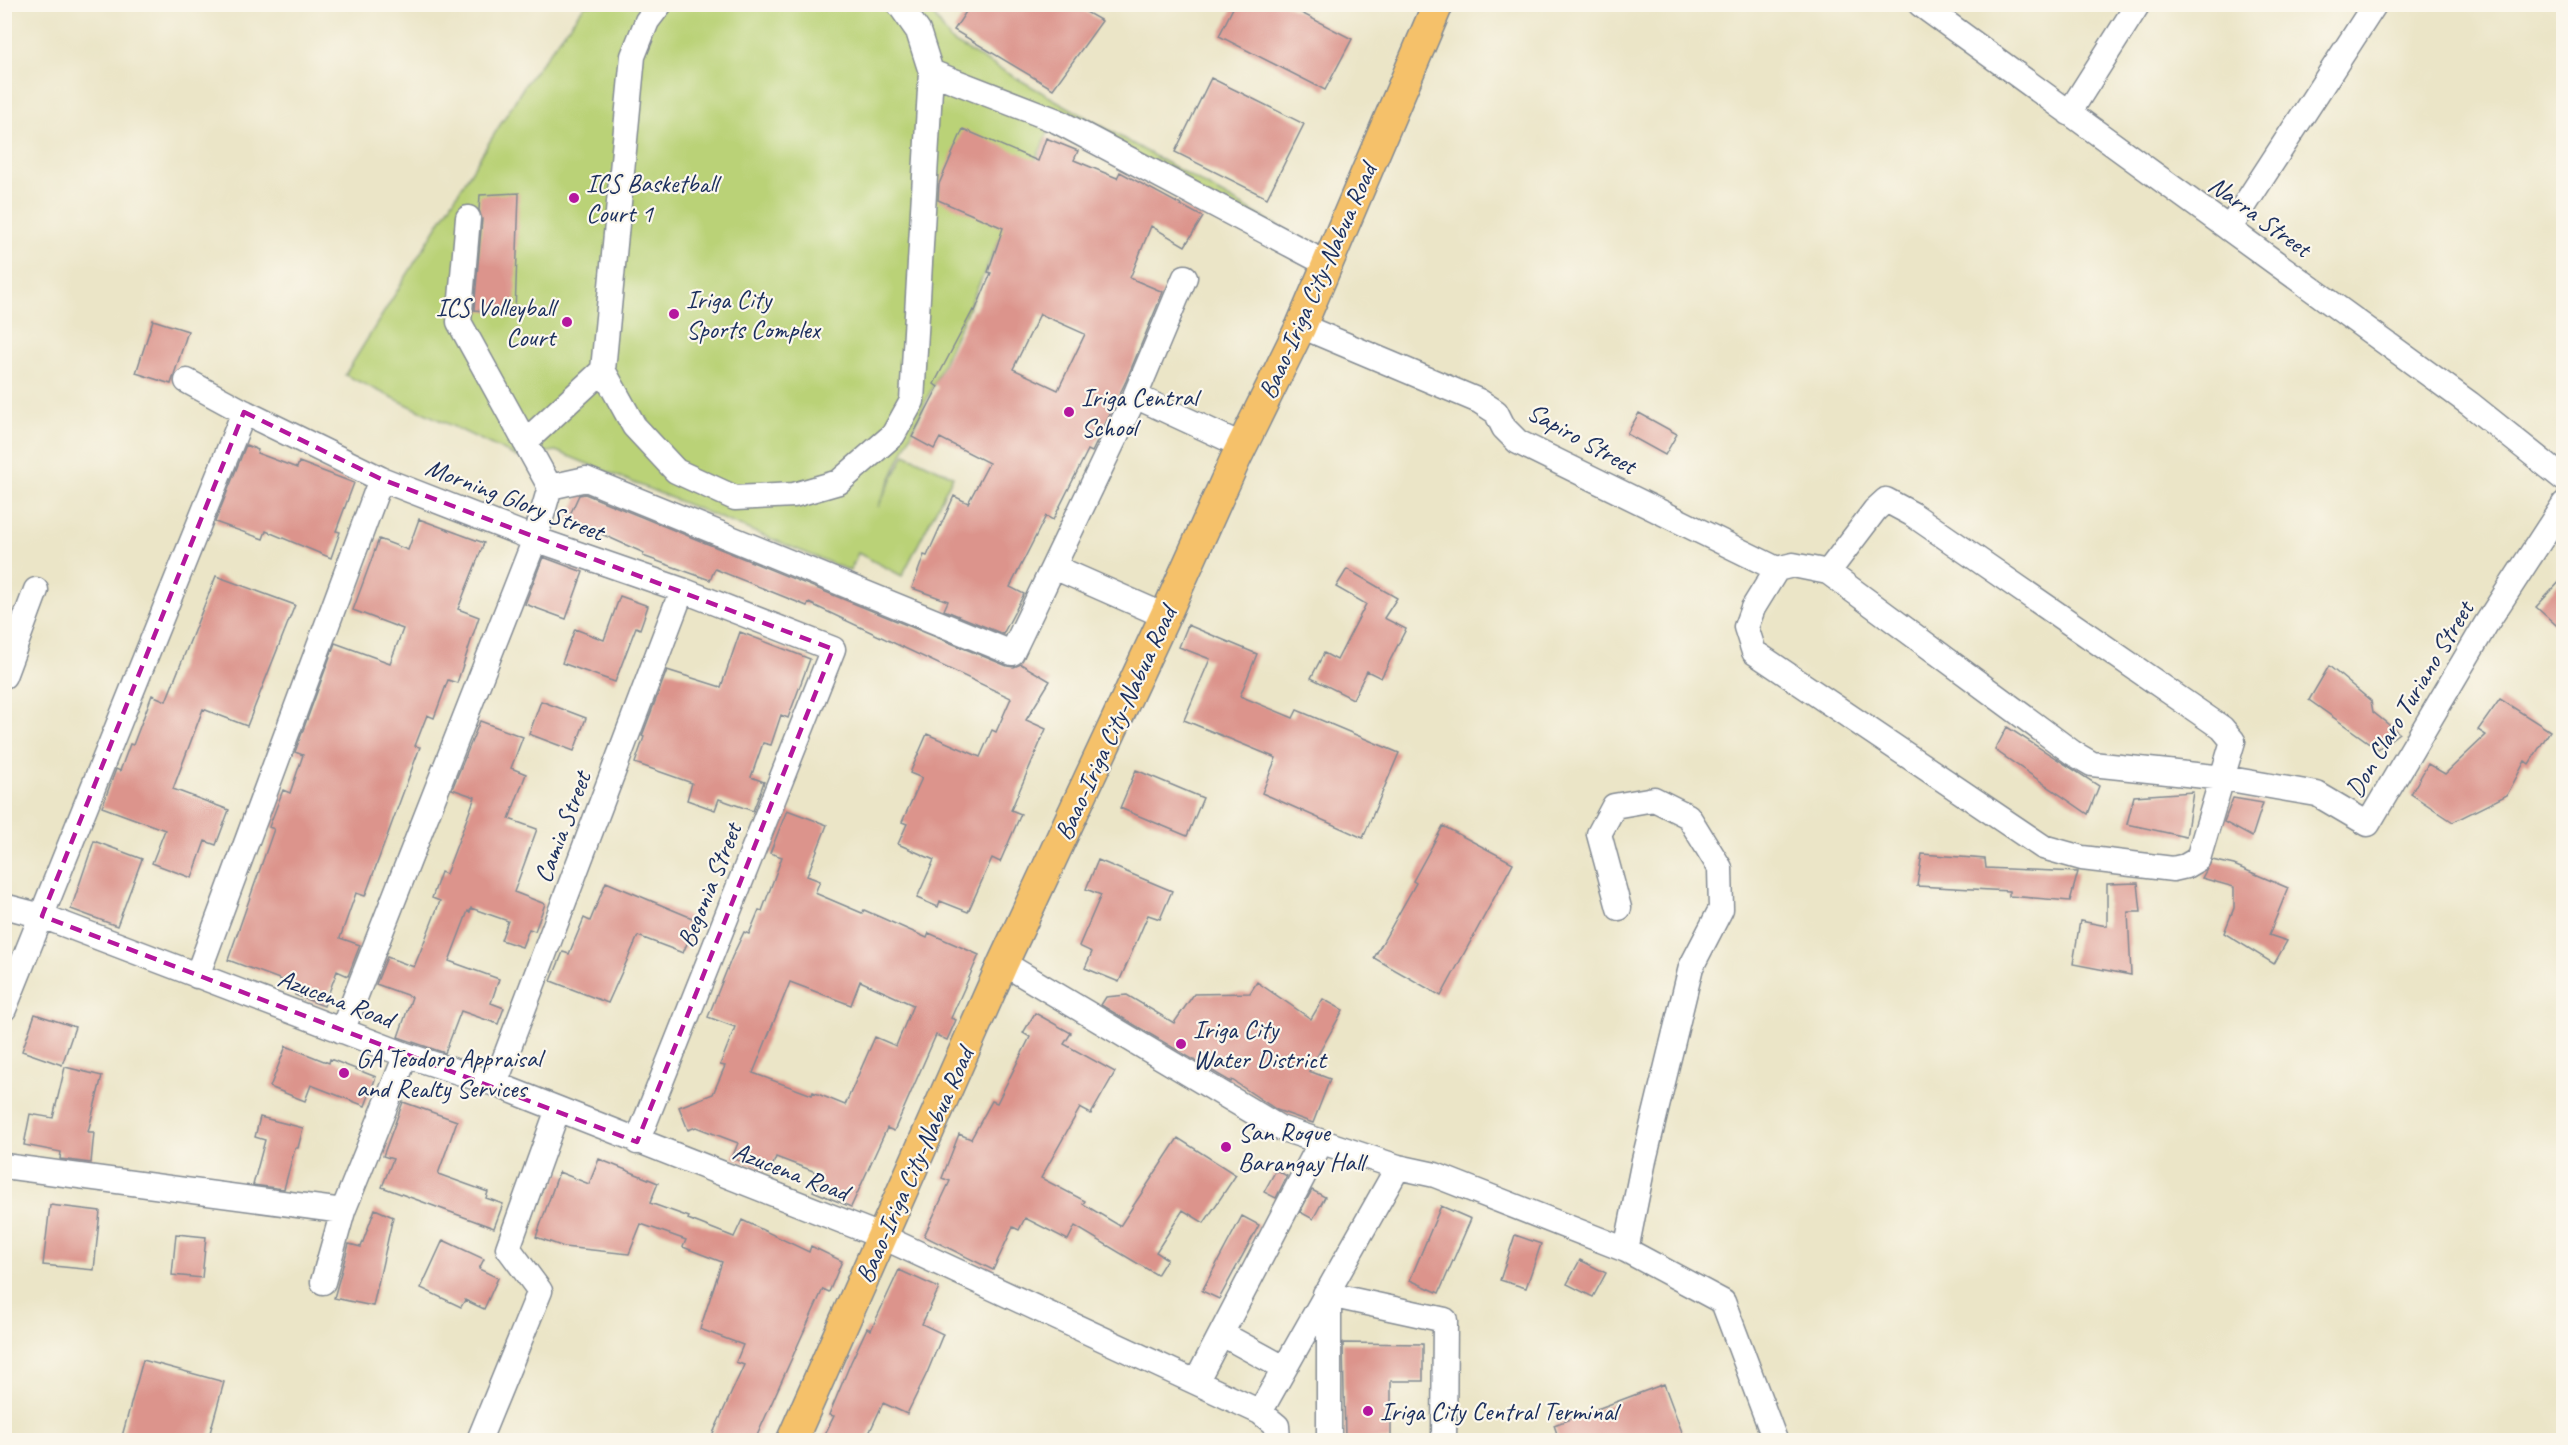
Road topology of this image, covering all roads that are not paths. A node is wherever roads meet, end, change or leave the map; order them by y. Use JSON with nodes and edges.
{"nodes":[{"id":1,"x":660,"y":4,"type":"edge"},
{"id":2,"x":899,"y":4,"type":"edge"},
{"id":3,"x":1438,"y":4,"type":"edge"},
{"id":4,"x":1920,"y":4,"type":"edge"},
{"id":5,"x":2138,"y":4,"type":"edge"},
{"id":6,"x":2375,"y":4,"type":"edge"},
{"id":7,"x":931,"y":72,"type":"junction"},
{"id":8,"x":2069,"y":113,"type":"junction"},
{"id":9,"x":468,"y":218,"type":"dead end"},
{"id":10,"x":2229,"y":229,"type":"junction"},
{"id":11,"x":1327,"y":264,"type":"junction"},
{"id":12,"x":1185,"y":277,"type":"dead end"},
{"id":13,"x":1301,"y":326,"type":"junction"},
{"id":14,"x":603,"y":370,"type":"junction"},
{"id":15,"x":187,"y":381,"type":"dead end"},
{"id":16,"x":1135,"y":396,"type":"junction"},
{"id":17,"x":244,"y":412,"type":"junction"},
{"id":18,"x":525,"y":442,"type":"junction"},
{"id":19,"x":1241,"y":445,"type":"junction"},
{"id":20,"x":381,"y":479,"type":"junction"},
{"id":21,"x":2564,"y":479,"type":"edge"},
{"id":22,"x":550,"y":487,"type":"junction"},
{"id":23,"x":2564,"y":504,"type":"edge"},
{"id":24,"x":535,"y":539,"type":"junction"},
{"id":25,"x":1054,"y":567,"type":"junction"},
{"id":26,"x":1777,"y":569,"type":"junction"},
{"id":27,"x":1828,"y":572,"type":"junction"},
{"id":28,"x":36,"y":590,"type":"dead end"},
{"id":29,"x":682,"y":590,"type":"junction"},
{"id":30,"x":1165,"y":616,"type":"junction"},
{"id":31,"x":833,"y":649,"type":"joint"},
{"id":32,"x":4,"y":676,"type":"edge"},
{"id":33,"x":2224,"y":778,"type":"junction"},
{"id":34,"x":4,"y":906,"type":"edge"},
{"id":35,"x":1619,"y":908,"type":"dead end"},
{"id":36,"x":42,"y":916,"type":"junction"},
{"id":37,"x":1003,"y":963,"type":"junction"},
{"id":38,"x":197,"y":976,"type":"junction"},
{"id":39,"x":4,"y":1009,"type":"edge"},
{"id":40,"x":342,"y":1030,"type":"junction"},
{"id":41,"x":406,"y":1055,"type":"junction"},
{"id":42,"x":495,"y":1084,"type":"junction"},
{"id":43,"x":558,"y":1110,"type":"junction"},
{"id":44,"x":637,"y":1142,"type":"junction"},
{"id":45,"x":1322,"y":1142,"type":"junction"},
{"id":46,"x":4,"y":1166,"type":"edge"},
{"id":47,"x":1398,"y":1167,"type":"junction"},
{"id":48,"x":343,"y":1211,"type":"junction"},
{"id":49,"x":883,"y":1237,"type":"junction"},
{"id":50,"x":1626,"y":1250,"type":"junction"},
{"id":51,"x":323,"y":1282,"type":"dead end"},
{"id":52,"x":1327,"y":1294,"type":"junction"},
{"id":53,"x":1222,"y":1334,"type":"junction"},
{"id":54,"x":1284,"y":1368,"type":"junction"},
{"id":55,"x":1196,"y":1382,"type":"junction"},
{"id":56,"x":1260,"y":1412,"type":"junction"},
{"id":57,"x":479,"y":1440,"type":"edge"},
{"id":58,"x":792,"y":1440,"type":"edge"},
{"id":59,"x":1278,"y":1440,"type":"edge"},
{"id":60,"x":1329,"y":1440,"type":"edge"},
{"id":61,"x":1444,"y":1440,"type":"edge"},
{"id":62,"x":1775,"y":1440,"type":"edge"}],
"edges":[{"from":1,"to":14,"type":"street"},
{"from":2,"to":7,"type":"street"},
{"from":3,"to":11,"type":"main road","name":"Baao-Iriga City-Nabua Road"},
{"from":4,"to":8,"type":"street","name":"Narra Street"},
{"from":5,"to":8,"type":"street"},
{"from":6,"to":10,"type":"street"},
{"from":7,"to":11,"type":"street"},
{"from":7,"to":14,"type":"street"},
{"from":8,"to":10,"type":"street","name":"Narra Street"},
{"from":9,"to":18,"type":"street"},
{"from":10,"to":21,"type":"street","name":"Narra Street"},
{"from":11,"to":13,"type":"main road","name":"Baao-Iriga City-Nabua Road"},
{"from":12,"to":16,"type":"street"},
{"from":13,"to":19,"type":"main road","name":"Baao-Iriga City-Nabua Road"},
{"from":13,"to":26,"type":"street","name":"Sapiro Street"},
{"from":14,"to":18,"type":"street"},
{"from":15,"to":17,"type":"street","name":"Morning Glory Street"},
{"from":16,"to":19,"type":"street"},
{"from":16,"to":25,"type":"street"},
{"from":17,"to":20,"type":"street","name":"Morning Glory Street"},
{"from":17,"to":36,"type":"street"},
{"from":18,"to":22,"type":"street"},
{"from":19,"to":30,"type":"main road","name":"Baao-Iriga City-Nabua Road"},
{"from":20,"to":24,"type":"street","name":"Morning Glory Street"},
{"from":20,"to":38,"type":"street"},
{"from":22,"to":24,"type":"street"},
{"from":22,"to":25,"type":"street"},
{"from":23,"to":33,"type":"street","name":"Don Claro Turiano Street"},
{"from":24,"to":29,"type":"street","name":"Morning Glory Street"},
{"from":24,"to":40,"type":"street"},
{"from":25,"to":30,"type":"street"},
{"from":26,"to":27,"type":"street"},
{"from":26,"to":33,"type":"street"},
{"from":27,"to":33,"type":"street"},
{"from":27,"to":33,"type":"street"},
{"from":28,"to":32,"type":"street"},
{"from":29,"to":31,"type":"street","name":"Morning Glory Street"},
{"from":29,"to":42,"type":"street","name":"Camia Street"},
{"from":30,"to":37,"type":"main road","name":"Baao-Iriga City-Nabua Road"},
{"from":31,"to":44,"type":"street","name":"Begonia Street"},
{"from":34,"to":36,"type":"street","name":"Azucena Road"},
{"from":35,"to":50,"type":"street"},
{"from":36,"to":38,"type":"street","name":"Azucena Road"},
{"from":36,"to":39,"type":"street"},
{"from":37,"to":45,"type":"street"},
{"from":37,"to":49,"type":"main road","name":"Baao-Iriga City-Nabua Road"},
{"from":38,"to":40,"type":"street","name":"Azucena Road"},
{"from":40,"to":41,"type":"street","name":"Azucena Road"},
{"from":41,"to":42,"type":"street","name":"Azucena Road"},
{"from":41,"to":48,"type":"street"},
{"from":42,"to":43,"type":"street","name":"Azucena Road"},
{"from":43,"to":44,"type":"street","name":"Azucena Road"},
{"from":43,"to":57,"type":"street"},
{"from":44,"to":49,"type":"street","name":"Azucena Road"},
{"from":45,"to":47,"type":"street"},
{"from":45,"to":53,"type":"street"},
{"from":46,"to":48,"type":"street"},
{"from":47,"to":50,"type":"street"},
{"from":47,"to":52,"type":"street"},
{"from":48,"to":51,"type":"street"},
{"from":49,"to":55,"type":"street","name":"Azucena Road"},
{"from":49,"to":58,"type":"main road","name":"Baao-Iriga City-Nabua Road"},
{"from":50,"to":62,"type":"street"},
{"from":52,"to":54,"type":"street"},
{"from":52,"to":60,"type":"street"},
{"from":52,"to":61,"type":"street"},
{"from":53,"to":54,"type":"street"},
{"from":53,"to":55,"type":"street"},
{"from":54,"to":56,"type":"street"},
{"from":55,"to":56,"type":"street","name":"Azucena Road"},
{"from":56,"to":59,"type":"street"}]}
